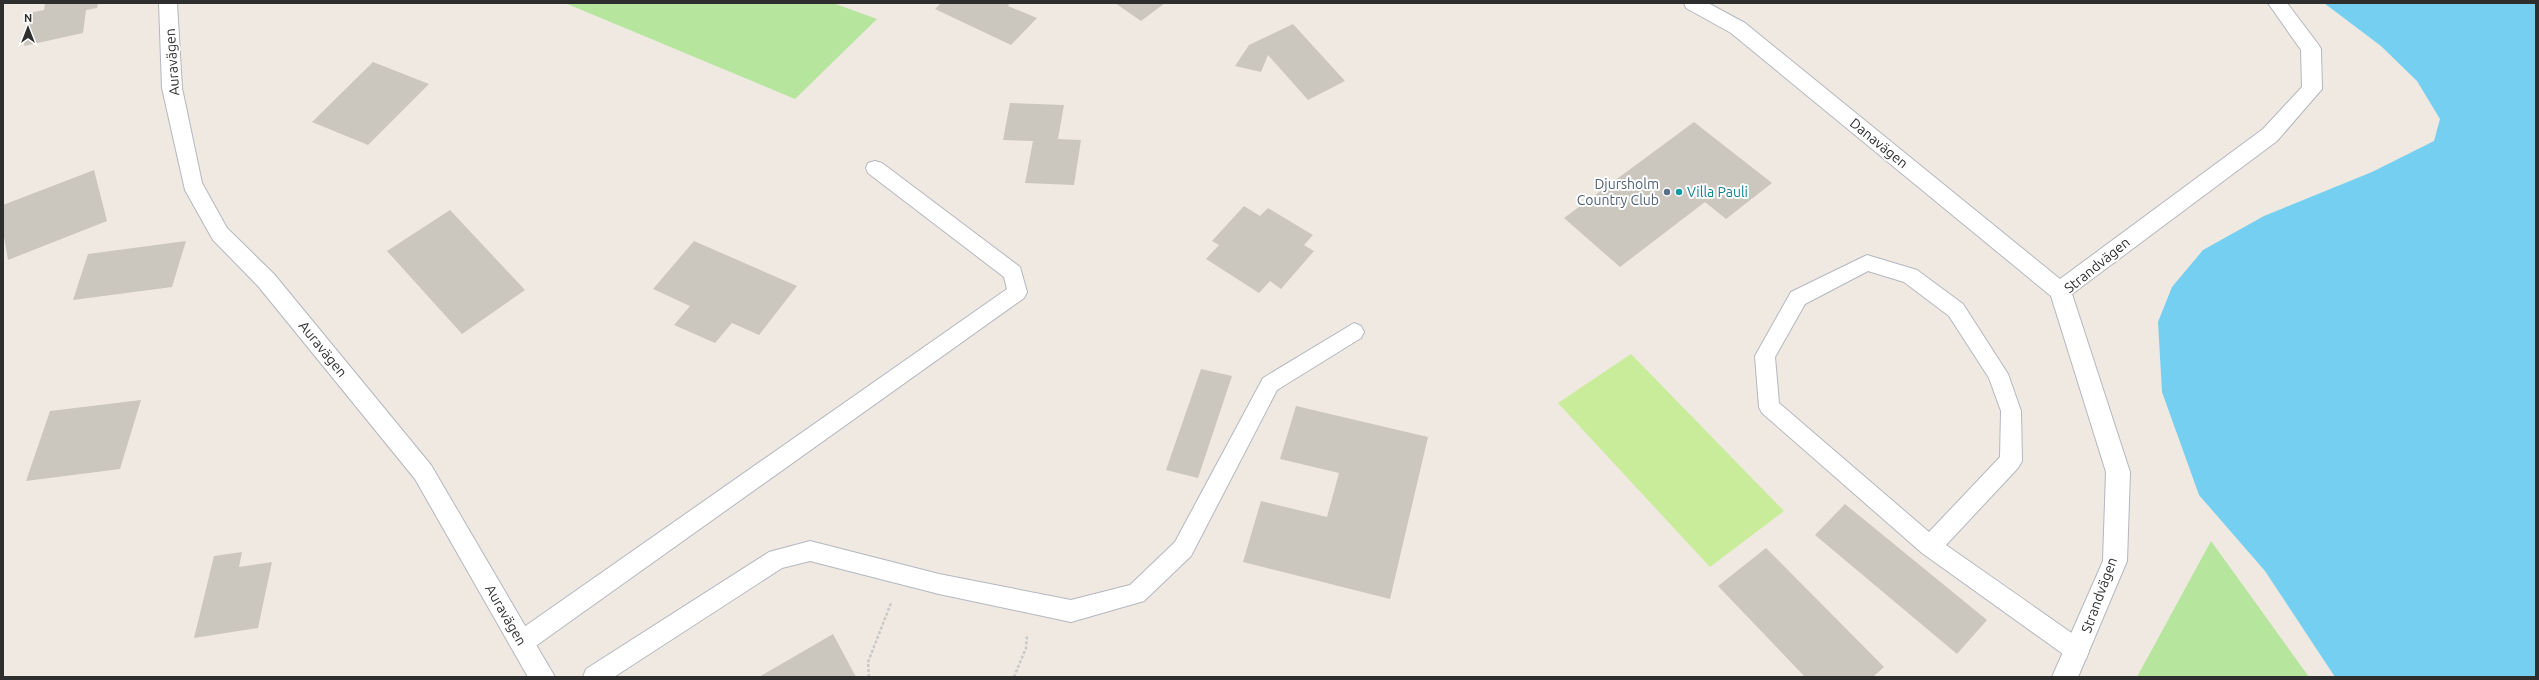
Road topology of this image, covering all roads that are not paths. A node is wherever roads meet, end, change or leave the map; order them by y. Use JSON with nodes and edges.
{"nodes":[{"id":1,"x":168,"y":3,"type":"edge"},
{"id":2,"x":1693,"y":3,"type":"edge"},
{"id":3,"x":2277,"y":3,"type":"edge"},
{"id":4,"x":875,"y":168,"type":"dead end"},
{"id":5,"x":2060,"y":290,"type":"junction"},
{"id":6,"x":1354,"y":332,"type":"dead end"},
{"id":7,"x":1930,"y":546,"type":"junction"},
{"id":8,"x":522,"y":642,"type":"junction"},
{"id":9,"x":2078,"y":651,"type":"junction"},
{"id":10,"x":542,"y":677,"type":"edge"},
{"id":11,"x":594,"y":677,"type":"edge"},
{"id":12,"x":2065,"y":677,"type":"edge"}],
"edges":[{"from":1,"to":8,"type":"street","name":"Auravägen"},
{"from":2,"to":5,"type":"street","name":"Danavägen"},
{"from":3,"to":5,"type":"street","name":"Strandvägen"},
{"from":4,"to":8,"type":"lane"},
{"from":5,"to":9,"type":"street","name":"Strandvägen"},
{"from":6,"to":11,"type":"lane"},
{"from":7,"to":7,"type":"lane"},
{"from":7,"to":9,"type":"lane"},
{"from":8,"to":10,"type":"street","name":"Auravägen"},
{"from":9,"to":12,"type":"street","name":"Strandvägen"}]}
